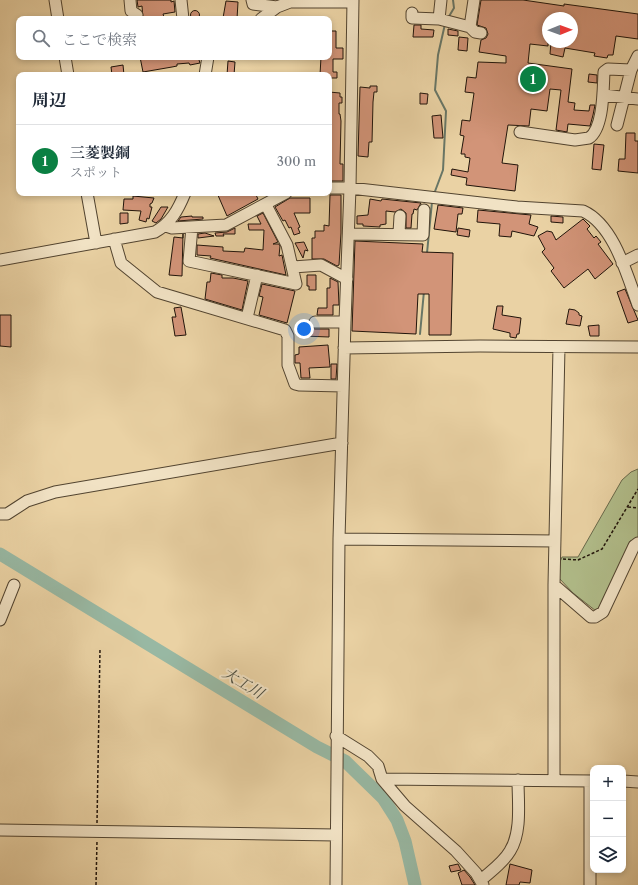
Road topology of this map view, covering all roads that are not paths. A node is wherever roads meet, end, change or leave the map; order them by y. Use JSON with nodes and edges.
{"nodes":[{"id":1,"x":55,"y":0,"type":"edge"},
{"id":2,"x":130,"y":0,"type":"edge"},
{"id":3,"x":181,"y":0,"type":"edge"},
{"id":4,"x":252,"y":0,"type":"edge"},
{"id":5,"x":441,"y":0,"type":"edge"},
{"id":6,"x":474,"y":0,"type":"edge"},
{"id":7,"x":353,"y":1,"type":"edge"},
{"id":8,"x":277,"y":7,"type":"junction"},
{"id":9,"x":412,"y":12,"type":"dead end"},
{"id":10,"x":137,"y":15,"type":"dead end"},
{"id":11,"x":58,"y":16,"type":"edge"},
{"id":12,"x":183,"y":16,"type":"edge"},
{"id":13,"x":265,"y":16,"type":"edge"},
{"id":14,"x":439,"y":19,"type":"junction"},
{"id":15,"x":470,"y":27,"type":"junction"},
{"id":16,"x":480,"y":33,"type":"dead end"},
{"id":17,"x":638,"y":56,"type":"edge"},
{"id":18,"x":65,"y":60,"type":"edge"},
{"id":19,"x":208,"y":60,"type":"edge"},
{"id":20,"x":631,"y":70,"type":"junction"},
{"id":21,"x":67,"y":72,"type":"edge"},
{"id":22,"x":206,"y":72,"type":"edge"},
{"id":23,"x":604,"y":95,"type":"junction"},
{"id":24,"x":624,"y":98,"type":"junction"},
{"id":25,"x":638,"y":99,"type":"edge"},
{"id":26,"x":617,"y":125,"type":"dead end"},
{"id":27,"x":520,"y":132,"type":"dead end"},
{"id":28,"x":332,"y":188,"type":"edge"},
{"id":29,"x":350,"y":188,"type":"junction"},
{"id":30,"x":88,"y":196,"type":"edge"},
{"id":31,"x":184,"y":196,"type":"edge"},
{"id":32,"x":281,"y":196,"type":"edge"},
{"id":33,"x":266,"y":205,"type":"junction"},
{"id":34,"x":424,"y":210,"type":"dead end"},
{"id":35,"x":400,"y":216,"type":"dead end"},
{"id":36,"x":166,"y":226,"type":"junction"},
{"id":37,"x":192,"y":227,"type":"junction"},
{"id":38,"x":399,"y":233,"type":"junction"},
{"id":39,"x":349,"y":234,"type":"junction"},
{"id":40,"x":114,"y":239,"type":"junction"},
{"id":41,"x":96,"y":243,"type":"junction"},
{"id":42,"x":638,"y":255,"type":"edge"},
{"id":43,"x":0,"y":260,"type":"edge"},
{"id":44,"x":622,"y":263,"type":"junction"},
{"id":45,"x":293,"y":268,"type":"junction"},
{"id":46,"x":257,"y":275,"type":"junction"},
{"id":47,"x":347,"y":279,"type":"junction"},
{"id":48,"x":638,"y":305,"type":"edge"},
{"id":49,"x":247,"y":318,"type":"junction"},
{"id":50,"x":315,"y":322,"type":"dead end"},
{"id":51,"x":345,"y":322,"type":"junction"},
{"id":52,"x":558,"y":347,"type":"junction"},
{"id":53,"x":638,"y":347,"type":"edge"},
{"id":54,"x":344,"y":348,"type":"junction"},
{"id":55,"x":343,"y":386,"type":"junction"},
{"id":56,"x":342,"y":443,"type":"junction"},
{"id":57,"x":0,"y":514,"type":"edge"},
{"id":58,"x":339,"y":539,"type":"junction"},
{"id":59,"x":555,"y":541,"type":"junction"},
{"id":60,"x":638,"y":543,"type":"edge"},
{"id":61,"x":14,"y":585,"type":"dead end"},
{"id":62,"x":554,"y":585,"type":"junction"},
{"id":63,"x":0,"y":620,"type":"edge"},
{"id":64,"x":336,"y":736,"type":"junction"},
{"id":65,"x":382,"y":779,"type":"junction"},
{"id":66,"x":518,"y":780,"type":"junction"},
{"id":67,"x":554,"y":780,"type":"junction"},
{"id":68,"x":590,"y":781,"type":"edge"},
{"id":69,"x":626,"y":781,"type":"edge"},
{"id":70,"x":638,"y":782,"type":"edge"},
{"id":71,"x":591,"y":801,"type":"edge"},
{"id":72,"x":0,"y":830,"type":"edge"},
{"id":73,"x":336,"y":835,"type":"junction"},
{"id":74,"x":482,"y":882,"type":"edge"},
{"id":75,"x":336,"y":885,"type":"edge"},
{"id":76,"x":590,"y":885,"type":"edge"}],
"edges":[{"from":1,"to":11,"type":"street"},
{"from":2,"to":10,"type":"street"},
{"from":3,"to":12,"type":"street"},
{"from":4,"to":8,"type":"street"},
{"from":5,"to":14,"type":"street"},
{"from":6,"to":15,"type":"street"},
{"from":7,"to":8,"type":"street"},
{"from":7,"to":29,"type":"street"},
{"from":8,"to":13,"type":"street"},
{"from":9,"to":14,"type":"street"},
{"from":14,"to":15,"type":"street"},
{"from":15,"to":16,"type":"street"},
{"from":17,"to":20,"type":"street"},
{"from":18,"to":21,"type":"street"},
{"from":19,"to":22,"type":"street"},
{"from":20,"to":23,"type":"street"},
{"from":20,"to":24,"type":"street"},
{"from":23,"to":24,"type":"street"},
{"from":23,"to":27,"type":"street"},
{"from":24,"to":25,"type":"street"},
{"from":24,"to":26,"type":"street"},
{"from":28,"to":29,"type":"street"},
{"from":29,"to":39,"type":"street"},
{"from":29,"to":44,"type":"street"},
{"from":30,"to":41,"type":"street"},
{"from":31,"to":36,"type":"street"},
{"from":32,"to":33,"type":"street"},
{"from":33,"to":37,"type":"street"},
{"from":33,"to":45,"type":"street"},
{"from":34,"to":38,"type":"street"},
{"from":35,"to":38,"type":"street"},
{"from":36,"to":37,"type":"street"},
{"from":36,"to":40,"type":"street"},
{"from":37,"to":46,"type":"street"},
{"from":38,"to":39,"type":"street"},
{"from":39,"to":47,"type":"street"},
{"from":40,"to":41,"type":"street"},
{"from":40,"to":49,"type":"street"},
{"from":41,"to":43,"type":"street"},
{"from":42,"to":44,"type":"street"},
{"from":44,"to":48,"type":"street"},
{"from":45,"to":46,"type":"street"},
{"from":45,"to":47,"type":"street"},
{"from":46,"to":49,"type":"street"},
{"from":47,"to":51,"type":"street"},
{"from":49,"to":55,"type":"street"},
{"from":50,"to":51,"type":"street"},
{"from":51,"to":54,"type":"street"},
{"from":52,"to":53,"type":"street"},
{"from":52,"to":54,"type":"street"},
{"from":52,"to":59,"type":"street"},
{"from":54,"to":55,"type":"street"},
{"from":55,"to":56,"type":"street"},
{"from":56,"to":57,"type":"street"},
{"from":56,"to":58,"type":"street"},
{"from":58,"to":59,"type":"street"},
{"from":58,"to":64,"type":"street"},
{"from":59,"to":62,"type":"street"},
{"from":60,"to":62,"type":"street"},
{"from":61,"to":63,"type":"street"},
{"from":62,"to":67,"type":"street"},
{"from":64,"to":65,"type":"street"},
{"from":64,"to":73,"type":"street"},
{"from":65,"to":66,"type":"street"},
{"from":65,"to":74,"type":"street"},
{"from":66,"to":67,"type":"street"},
{"from":66,"to":74,"type":"street"},
{"from":67,"to":68,"type":"street"},
{"from":69,"to":70,"type":"street"},
{"from":71,"to":76,"type":"street"},
{"from":72,"to":73,"type":"street"},
{"from":73,"to":75,"type":"street"}]}
